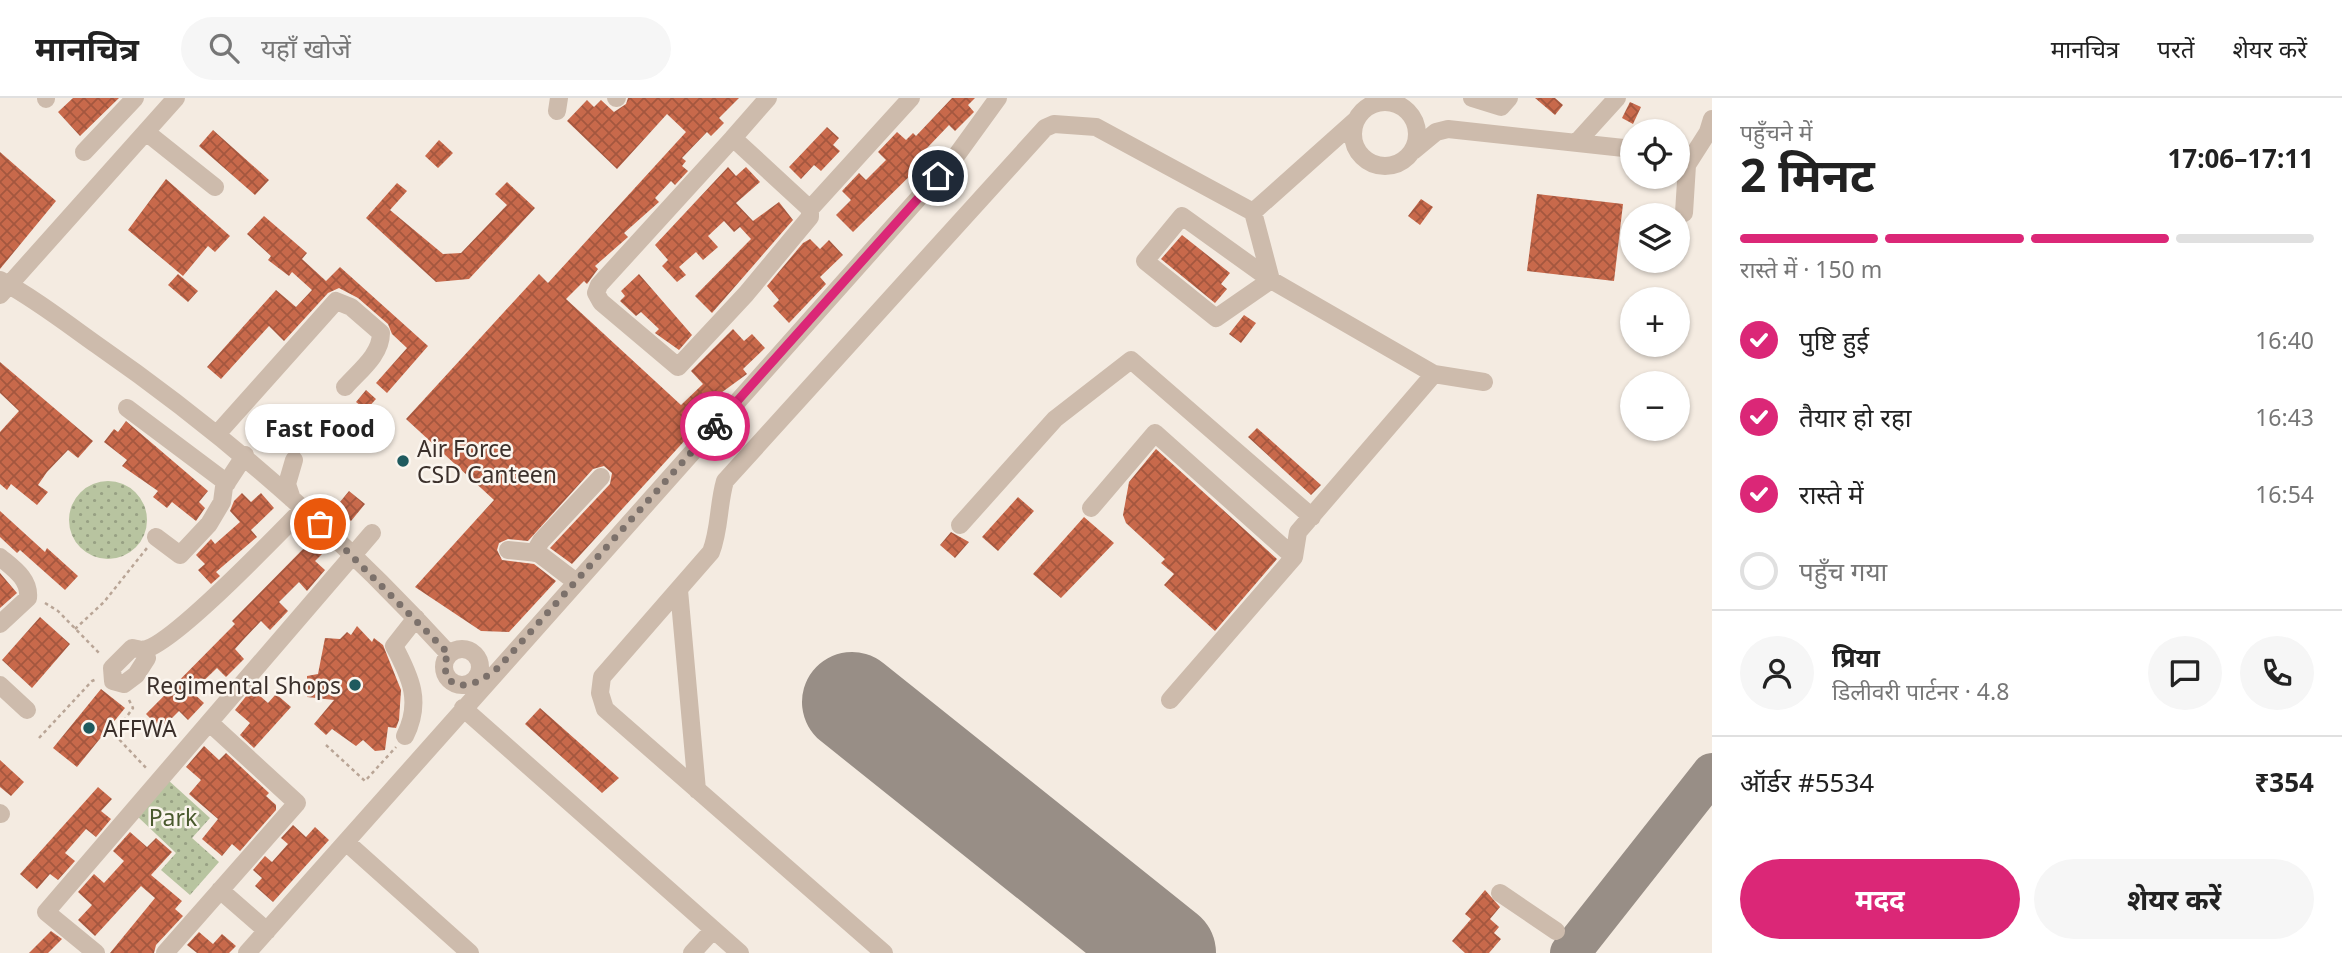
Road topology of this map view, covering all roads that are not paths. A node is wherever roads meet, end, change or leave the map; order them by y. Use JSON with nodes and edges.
{"nodes":[{"id":1,"x":135,"y":98,"type":"edge"},
{"id":2,"x":176,"y":98,"type":"edge"},
{"id":3,"x":768,"y":98,"type":"edge"},
{"id":4,"x":911,"y":98,"type":"edge"},
{"id":5,"x":1472,"y":98,"type":"edge"},
{"id":6,"x":1509,"y":98,"type":"edge"},
{"id":7,"x":1616,"y":98,"type":"edge"},
{"id":8,"x":995,"y":99,"type":"edge"},
{"id":9,"x":1371,"y":101,"type":"edge"},
{"id":10,"x":1712,"y":119,"type":"edge"},
{"id":11,"x":1356,"y":120,"type":"junction"},
{"id":12,"x":146,"y":132,"type":"junction"},
{"id":13,"x":733,"y":138,"type":"junction"},
{"id":14,"x":1577,"y":142,"type":"junction"},
{"id":15,"x":1620,"y":147,"type":"edge"},
{"id":16,"x":1690,"y":150,"type":"edge"},
{"id":17,"x":1413,"y":151,"type":"junction"},
{"id":18,"x":84,"y":152,"type":"dead end"},
{"id":19,"x":215,"y":187,"type":"dead end"},
{"id":20,"x":810,"y":209,"type":"junction"},
{"id":21,"x":1253,"y":212,"type":"junction"},
{"id":22,"x":1271,"y":280,"type":"junction"},
{"id":23,"x":3,"y":286,"type":"edge"},
{"id":24,"x":1434,"y":374,"type":"junction"},
{"id":25,"x":1484,"y":382,"type":"dead end"},
{"id":26,"x":345,"y":387,"type":"dead end"},
{"id":27,"x":127,"y":408,"type":"dead end"},
{"id":28,"x":218,"y":433,"type":"junction"},
{"id":29,"x":245,"y":455,"type":"junction"},
{"id":30,"x":294,"y":460,"type":"dead end"},
{"id":31,"x":601,"y":477,"type":"dead end"},
{"id":32,"x":227,"y":483,"type":"junction"},
{"id":33,"x":298,"y":504,"type":"junction"},
{"id":34,"x":1091,"y":508,"type":"dead end"},
{"id":35,"x":1312,"y":517,"type":"junction"},
{"id":36,"x":960,"y":525,"type":"dead end"},
{"id":37,"x":372,"y":533,"type":"dead end"},
{"id":38,"x":156,"y":537,"type":"road end"},
{"id":39,"x":508,"y":550,"type":"dead end"},
{"id":40,"x":534,"y":553,"type":"junction"},
{"id":41,"x":355,"y":556,"type":"junction"},
{"id":42,"x":0,"y":557,"type":"edge"},
{"id":43,"x":1294,"y":557,"type":"junction"},
{"id":44,"x":576,"y":582,"type":"junction"},
{"id":45,"x":679,"y":590,"type":"junction"},
{"id":46,"x":416,"y":618,"type":"junction"},
{"id":47,"x":0,"y":624,"type":"edge"},
{"id":48,"x":449,"y":654,"type":"junction"},
{"id":49,"x":499,"y":667,"type":"junction"},
{"id":50,"x":115,"y":676,"type":"road end"},
{"id":51,"x":470,"y":683,"type":"junction"},
{"id":52,"x":0,"y":685,"type":"edge"},
{"id":53,"x":1170,"y":700,"type":"dead end"},
{"id":54,"x":27,"y":710,"type":"dead end"},
{"id":55,"x":461,"y":711,"type":"junction"},
{"id":56,"x":211,"y":724,"type":"junction"},
{"id":57,"x":405,"y":736,"type":"road end"},
{"id":58,"x":697,"y":790,"type":"junction"},
{"id":59,"x":346,"y":842,"type":"junction"},
{"id":60,"x":220,"y":890,"type":"junction"},
{"id":61,"x":1500,"y":893,"type":"dead end"},
{"id":62,"x":713,"y":930,"type":"junction"},
{"id":63,"x":267,"y":931,"type":"junction"},
{"id":64,"x":1556,"y":931,"type":"dead end"},
{"id":65,"x":91,"y":952,"type":"edge"},
{"id":66,"x":165,"y":953,"type":"edge"},
{"id":67,"x":247,"y":953,"type":"edge"},
{"id":68,"x":470,"y":953,"type":"edge"},
{"id":69,"x":692,"y":953,"type":"edge"},
{"id":70,"x":740,"y":953,"type":"edge"},
{"id":71,"x":884,"y":953,"type":"edge"}],
"edges":[{"from":1,"to":18,"type":"street"},
{"from":2,"to":12,"type":"street"},
{"from":3,"to":13,"type":"street"},
{"from":4,"to":20,"type":"street"},
{"from":5,"to":6,"type":"street"},
{"from":7,"to":14,"type":"street"},
{"from":8,"to":44,"type":"street"},
{"from":9,"to":11,"type":"street"},
{"from":9,"to":17,"type":"street"},
{"from":10,"to":16,"type":"street"},
{"from":11,"to":17,"type":"street"},
{"from":11,"to":21,"type":"street"},
{"from":12,"to":19,"type":"street"},
{"from":12,"to":23,"type":"street"},
{"from":13,"to":20,"type":"street"},
{"from":13,"to":20,"type":"street"},
{"from":14,"to":15,"type":"street"},
{"from":14,"to":17,"type":"street"},
{"from":21,"to":22,"type":"street"},
{"from":21,"to":45,"type":"street"},
{"from":22,"to":22,"type":"street"},
{"from":22,"to":24,"type":"street"},
{"from":23,"to":28,"type":"street"},
{"from":24,"to":25,"type":"street"},
{"from":24,"to":35,"type":"street"},
{"from":26,"to":28,"type":"street"},
{"from":27,"to":32,"type":"street"},
{"from":28,"to":29,"type":"street"},
{"from":29,"to":32,"type":"street"},
{"from":29,"to":33,"type":"street"},
{"from":30,"to":33,"type":"street"},
{"from":31,"to":40,"type":"street"},
{"from":32,"to":38,"type":"street"},
{"from":33,"to":41,"type":"street"},
{"from":33,"to":50,"type":"street"},
{"from":34,"to":43,"type":"street"},
{"from":35,"to":36,"type":"street"},
{"from":35,"to":43,"type":"street"},
{"from":37,"to":41,"type":"street"},
{"from":39,"to":40,"type":"street"},
{"from":40,"to":44,"type":"street"},
{"from":41,"to":46,"type":"street"},
{"from":41,"to":56,"type":"street"},
{"from":42,"to":47,"type":"street"},
{"from":43,"to":53,"type":"street"},
{"from":44,"to":49,"type":"street"},
{"from":45,"to":58,"type":"street"},
{"from":45,"to":58,"type":"street"},
{"from":46,"to":48,"type":"street"},
{"from":46,"to":57,"type":"street"},
{"from":48,"to":51,"type":"street"},
{"from":48,"to":51,"type":"street"},
{"from":49,"to":51,"type":"street"},
{"from":49,"to":55,"type":"street"},
{"from":51,"to":55,"type":"street"},
{"from":52,"to":54,"type":"street"},
{"from":55,"to":59,"type":"street"},
{"from":55,"to":62,"type":"street"},
{"from":56,"to":60,"type":"street"},
{"from":56,"to":65,"type":"street"},
{"from":58,"to":71,"type":"street"},
{"from":59,"to":63,"type":"street"},
{"from":59,"to":68,"type":"street"},
{"from":60,"to":63,"type":"street"},
{"from":60,"to":66,"type":"street"},
{"from":61,"to":64,"type":"street"},
{"from":62,"to":69,"type":"street"},
{"from":62,"to":70,"type":"street"},
{"from":63,"to":67,"type":"street"}]}
